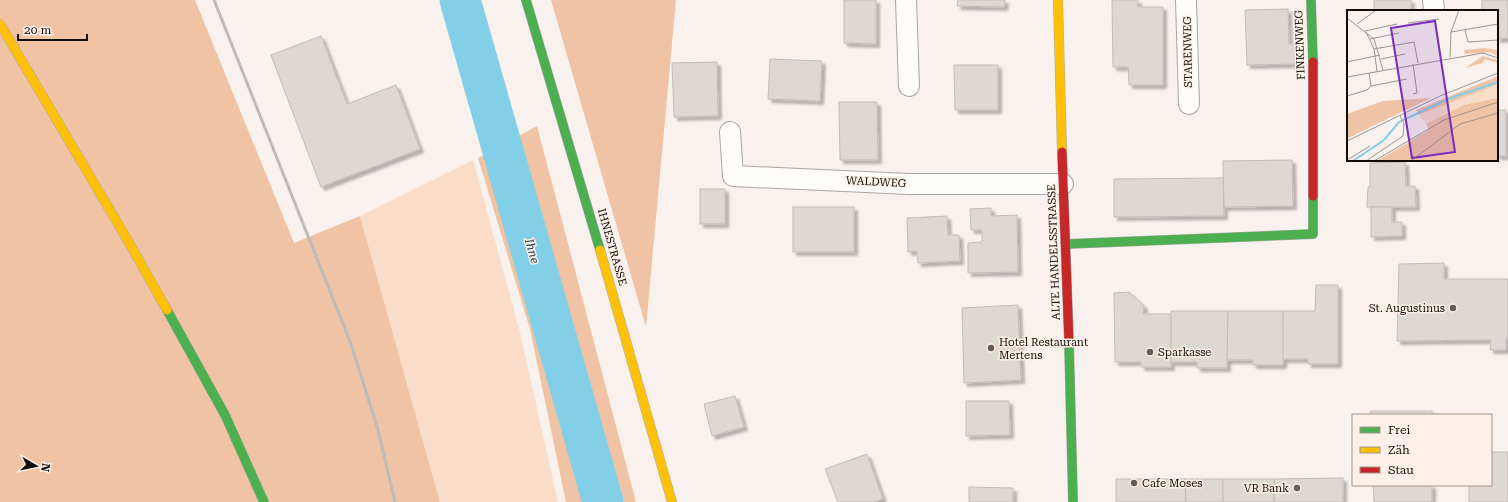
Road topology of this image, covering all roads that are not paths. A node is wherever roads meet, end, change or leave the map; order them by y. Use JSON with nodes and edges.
{"nodes":[{"id":1,"x":526,"y":0,"type":"edge"},
{"id":2,"x":906,"y":0,"type":"edge"},
{"id":3,"x":1058,"y":0,"type":"edge"},
{"id":4,"x":1186,"y":0,"type":"edge"},
{"id":5,"x":1311,"y":0,"type":"edge"},
{"id":6,"x":1433,"y":0,"type":"edge"},
{"id":7,"x":1434,"y":10,"type":"edge"},
{"id":8,"x":0,"y":24,"type":"edge"},
{"id":9,"x":909,"y":86,"type":"dead end"},
{"id":10,"x":1189,"y":104,"type":"dead end"},
{"id":11,"x":730,"y":132,"type":"dead end"},
{"id":12,"x":1063,"y":184,"type":"junction"},
{"id":13,"x":1066,"y":244,"type":"junction"},
{"id":14,"x":264,"y":502,"type":"edge"},
{"id":15,"x":672,"y":502,"type":"edge"},
{"id":16,"x":1073,"y":502,"type":"edge"}],
"edges":[{"from":1,"to":15,"type":"main road","name":"IHNESTRASSE"},
{"from":2,"to":9,"type":"street"},
{"from":3,"to":12,"type":"main road","name":"ALTE HANDELSSTRASSE"},
{"from":4,"to":10,"type":"street","name":"STARENWEG"},
{"from":5,"to":13,"type":"main road","name":"FINKENWEG"},
{"from":6,"to":7,"type":"street"},
{"from":8,"to":14,"type":"main road"},
{"from":11,"to":12,"type":"street","name":"WALDWEG"},
{"from":12,"to":13,"type":"main road","name":"ALTE HANDELSSTRASSE"},
{"from":13,"to":16,"type":"main road","name":"ALTE HANDELSSTRASSE"}]}
